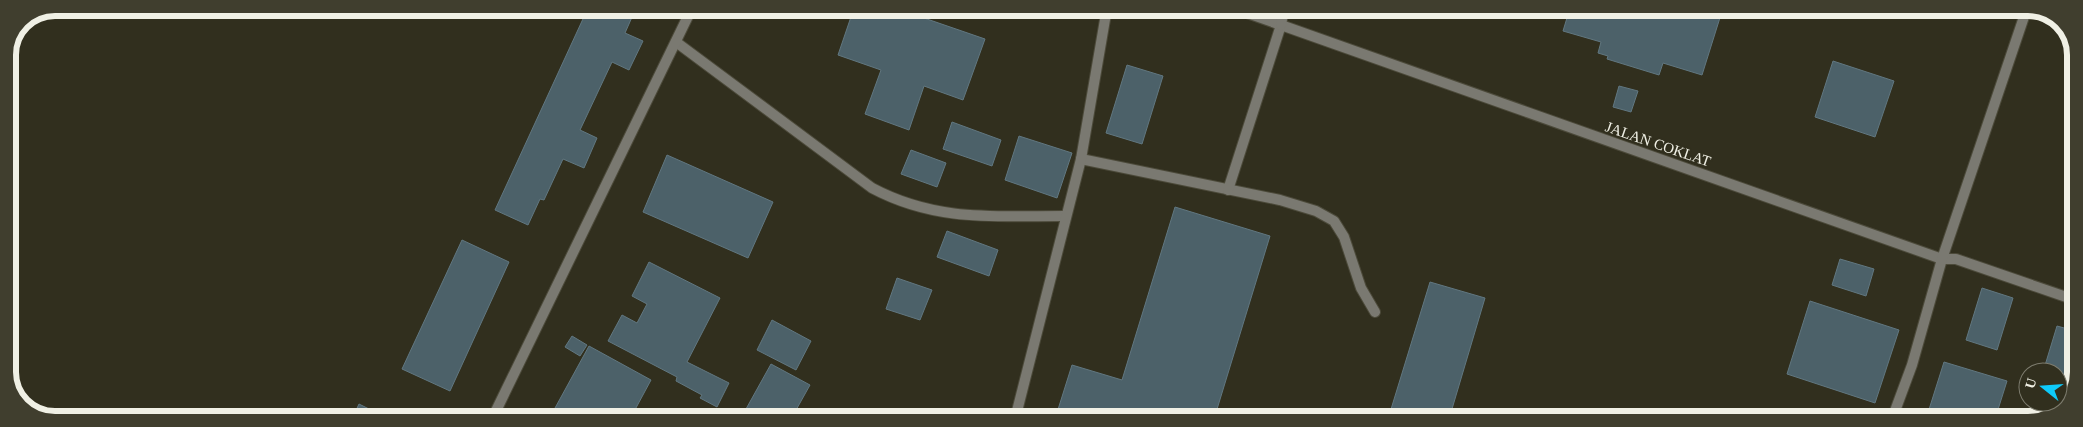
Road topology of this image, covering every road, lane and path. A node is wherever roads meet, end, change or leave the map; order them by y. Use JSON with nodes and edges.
{"nodes":[{"id":1,"x":688,"y":16,"type":"edge"},
{"id":2,"x":1105,"y":16,"type":"edge"},
{"id":3,"x":1256,"y":16,"type":"edge"},
{"id":4,"x":1283,"y":16,"type":"edge"},
{"id":5,"x":2024,"y":16,"type":"edge"},
{"id":6,"x":1281,"y":25,"type":"junction"},
{"id":7,"x":676,"y":42,"type":"junction"},
{"id":8,"x":1081,"y":160,"type":"junction"},
{"id":9,"x":1228,"y":190,"type":"junction"},
{"id":10,"x":1065,"y":216,"type":"junction"},
{"id":11,"x":1942,"y":260,"type":"junction"},
{"id":12,"x":2067,"y":297,"type":"edge"},
{"id":13,"x":1375,"y":312,"type":"dead end"},
{"id":14,"x":496,"y":411,"type":"edge"},
{"id":15,"x":1018,"y":411,"type":"edge"},
{"id":16,"x":1895,"y":411,"type":"edge"}],
"edges":[{"from":1,"to":7,"type":"street"},
{"from":2,"to":8,"type":"street"},
{"from":3,"to":6,"type":"street","name":"JALAN COKLAT"},
{"from":4,"to":6,"type":"street"},
{"from":5,"to":11,"type":"street"},
{"from":6,"to":9,"type":"street"},
{"from":6,"to":11,"type":"street","name":"JALAN COKLAT"},
{"from":7,"to":10,"type":"street"},
{"from":7,"to":14,"type":"street"},
{"from":8,"to":9,"type":"street"},
{"from":8,"to":10,"type":"street"},
{"from":9,"to":13,"type":"street"},
{"from":10,"to":15,"type":"street"},
{"from":11,"to":12,"type":"street","name":"JALAN COKLAT"},
{"from":11,"to":16,"type":"street"}]}
